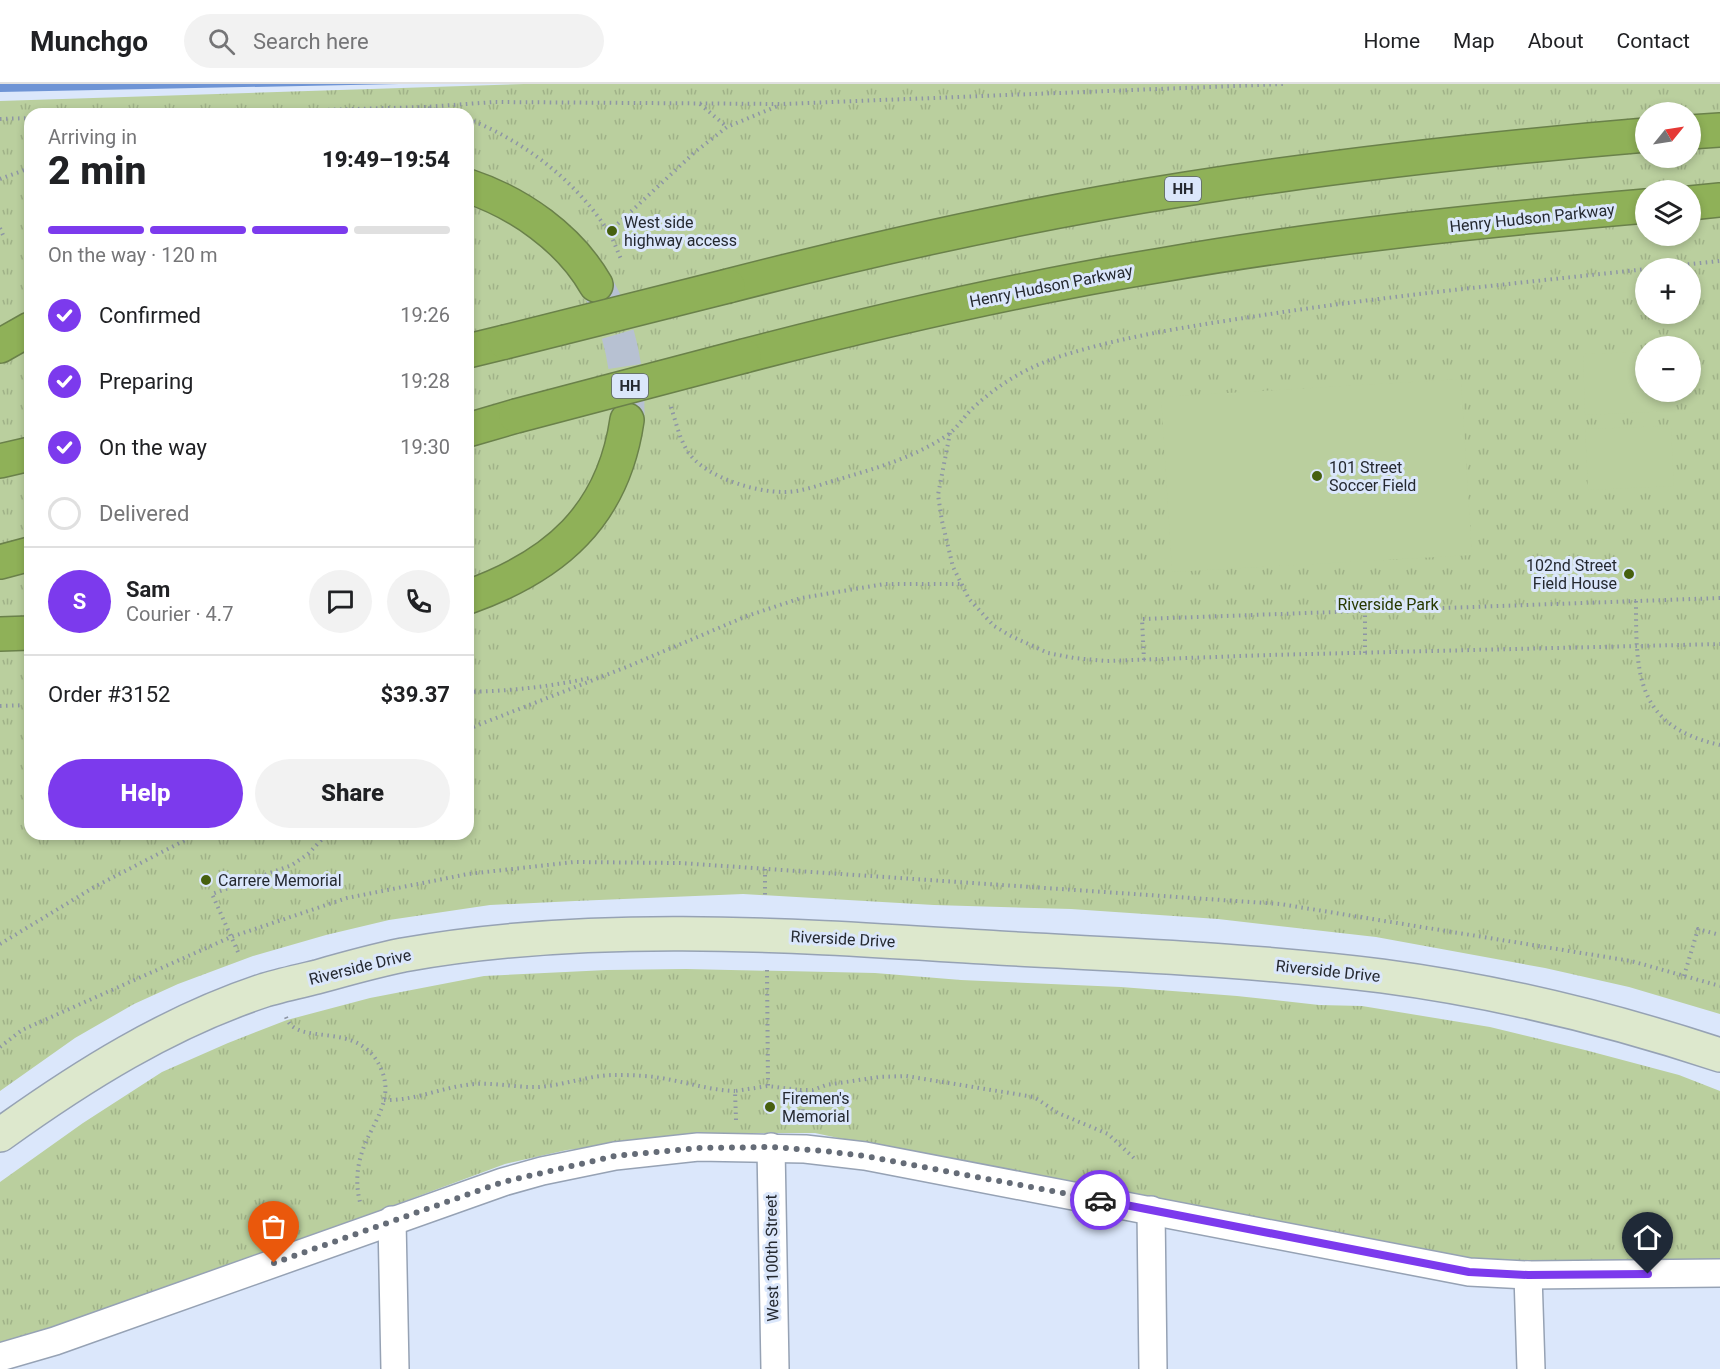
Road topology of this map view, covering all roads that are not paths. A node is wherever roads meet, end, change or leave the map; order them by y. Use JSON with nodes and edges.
{"nodes":[{"id":1,"x":1720,"y":129,"type":"edge"},
{"id":2,"x":1701,"y":131,"type":"edge"},
{"id":3,"x":1635,"y":136,"type":"edge"},
{"id":4,"x":474,"y":188,"type":"edge"},
{"id":5,"x":1720,"y":200,"type":"edge"},
{"id":6,"x":1701,"y":202,"type":"edge"},
{"id":7,"x":1635,"y":207,"type":"edge"},
{"id":8,"x":596,"y":285,"type":"tunnel mouth"},
{"id":9,"x":24,"y":332,"type":"edge"},
{"id":10,"x":0,"y":346,"type":"edge"},
{"id":11,"x":474,"y":350,"type":"edge"},
{"id":12,"x":627,"y":420,"type":"tunnel mouth"},
{"id":13,"x":474,"y":428,"type":"edge"},
{"id":14,"x":24,"y":455,"type":"edge"},
{"id":15,"x":0,"y":461,"type":"edge"},
{"id":16,"x":24,"y":556,"type":"edge"},
{"id":17,"x":0,"y":562,"type":"edge"},
{"id":18,"x":474,"y":595,"type":"edge"},
{"id":19,"x":24,"y":633,"type":"edge"},
{"id":20,"x":0,"y":634,"type":"edge"},
{"id":21,"x":1720,"y":1055,"type":"edge"},
{"id":22,"x":0,"y":1135,"type":"edge"},
{"id":23,"x":771,"y":1147,"type":"junction"},
{"id":24,"x":1150,"y":1210,"type":"junction"},
{"id":25,"x":392,"y":1220,"type":"junction"},
{"id":26,"x":1720,"y":1273,"type":"edge"},
{"id":27,"x":1528,"y":1275,"type":"junction"},
{"id":28,"x":11,"y":1360,"type":"edge"},
{"id":29,"x":395,"y":1369,"type":"edge"},
{"id":30,"x":775,"y":1369,"type":"edge"},
{"id":31,"x":1153,"y":1369,"type":"edge"},
{"id":32,"x":1531,"y":1369,"type":"edge"}],
"edges":[{"from":1,"to":2,"type":"highway"},
{"from":3,"to":11,"type":"highway","number":"HH","bridge":true},
{"from":4,"to":8,"type":"highway"},
{"from":5,"to":6,"type":"highway"},
{"from":7,"to":13,"type":"highway","name":"Henry Hudson Parkway","number":"HH","bridge":true},
{"from":9,"to":10,"type":"highway"},
{"from":12,"to":18,"type":"highway"},
{"from":14,"to":15,"type":"highway"},
{"from":16,"to":17,"type":"highway"},
{"from":19,"to":20,"type":"highway"},
{"from":21,"to":22,"type":"main road","name":"Riverside Drive"},
{"from":23,"to":24,"type":"street"},
{"from":23,"to":25,"type":"street"},
{"from":23,"to":30,"type":"street","name":"West 100th Street"},
{"from":24,"to":27,"type":"street"},
{"from":24,"to":31,"type":"street"},
{"from":25,"to":28,"type":"street"},
{"from":25,"to":29,"type":"street"},
{"from":26,"to":27,"type":"street"},
{"from":27,"to":32,"type":"street"}]}
